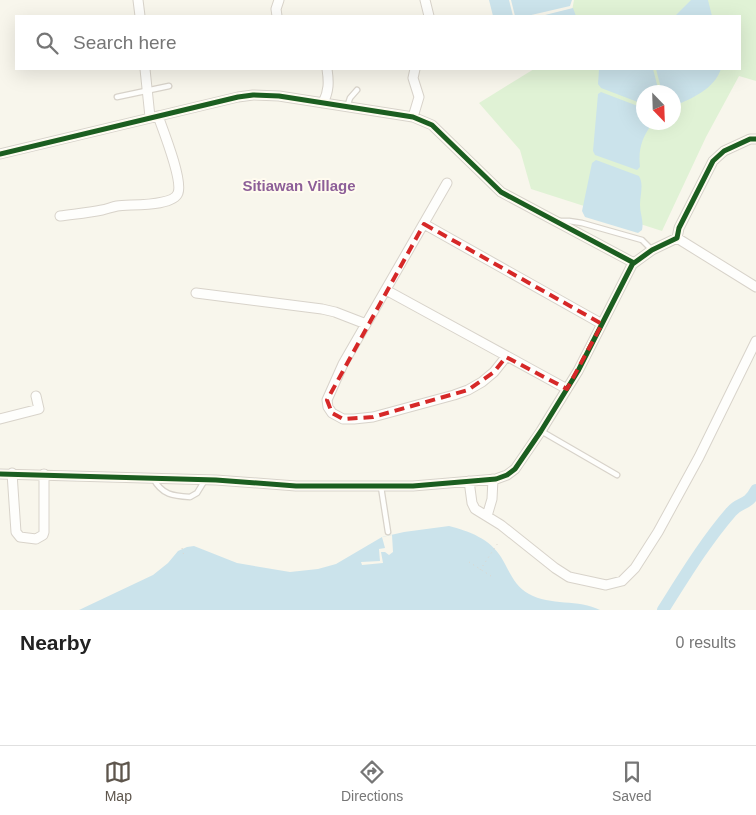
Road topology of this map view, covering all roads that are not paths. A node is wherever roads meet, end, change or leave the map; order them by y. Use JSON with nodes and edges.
{"nodes":[{"id":1,"x":138,"y":0,"type":"edge"},
{"id":2,"x":279,"y":0,"type":"edge"},
{"id":3,"x":425,"y":0,"type":"edge"},
{"id":4,"x":140,"y":15,"type":"edge"},
{"id":5,"x":277,"y":15,"type":"edge"},
{"id":6,"x":429,"y":15,"type":"edge"},
{"id":7,"x":145,"y":70,"type":"edge"},
{"id":8,"x":327,"y":70,"type":"edge"},
{"id":9,"x":415,"y":70,"type":"edge"},
{"id":10,"x":169,"y":86,"type":"dead end"},
{"id":11,"x":358,"y":90,"type":"dead end"},
{"id":12,"x":148,"y":91,"type":"junction"},
{"id":13,"x":117,"y":97,"type":"dead end"},
{"id":14,"x":323,"y":103,"type":"junction"},
{"id":15,"x":347,"y":107,"type":"junction"},
{"id":16,"x":154,"y":117,"type":"junction"},
{"id":17,"x":413,"y":117,"type":"junction"},
{"id":18,"x":756,"y":139,"type":"edge"},
{"id":19,"x":0,"y":154,"type":"edge"},
{"id":20,"x":447,"y":183,"type":"dead end"},
{"id":21,"x":60,"y":216,"type":"dead end"},
{"id":22,"x":556,"y":222,"type":"junction"},
{"id":23,"x":424,"y":224,"type":"junction"},
{"id":24,"x":676,"y":238,"type":"junction"},
{"id":25,"x":652,"y":250,"type":"junction"},
{"id":26,"x":633,"y":263,"type":"junction"},
{"id":27,"x":756,"y":287,"type":"edge"},
{"id":28,"x":386,"y":290,"type":"junction"},
{"id":29,"x":196,"y":293,"type":"dead end"},
{"id":30,"x":366,"y":324,"type":"junction"},
{"id":31,"x":602,"y":324,"type":"junction"},
{"id":32,"x":756,"y":341,"type":"edge"},
{"id":33,"x":506,"y":357,"type":"junction"},
{"id":34,"x":567,"y":389,"type":"junction"},
{"id":35,"x":36,"y":396,"type":"dead end"},
{"id":36,"x":0,"y":419,"type":"edge"},
{"id":37,"x":541,"y":431,"type":"junction"},
{"id":38,"x":12,"y":473,"type":"junction"},
{"id":39,"x":0,"y":474,"type":"edge"},
{"id":40,"x":44,"y":474,"type":"junction"},
{"id":41,"x":617,"y":475,"type":"dead end"},
{"id":42,"x":153,"y":478,"type":"junction"},
{"id":43,"x":493,"y":479,"type":"junction"},
{"id":44,"x":205,"y":480,"type":"junction"},
{"id":45,"x":469,"y":481,"type":"junction"},
{"id":46,"x":381,"y":486,"type":"junction"},
{"id":47,"x":487,"y":516,"type":"junction"},
{"id":48,"x":388,"y":532,"type":"dead end"}],
"edges":[{"from":1,"to":4,"type":"street"},
{"from":2,"to":5,"type":"street"},
{"from":3,"to":6,"type":"street"},
{"from":7,"to":12,"type":"street"},
{"from":8,"to":14,"type":"street"},
{"from":9,"to":17,"type":"street"},
{"from":10,"to":12,"type":"lane"},
{"from":11,"to":15,"type":"lane"},
{"from":12,"to":13,"type":"lane"},
{"from":12,"to":16,"type":"street"},
{"from":14,"to":15,"type":"street"},
{"from":14,"to":16,"type":"street"},
{"from":15,"to":17,"type":"street"},
{"from":16,"to":19,"type":"street"},
{"from":16,"to":21,"type":"street"},
{"from":17,"to":22,"type":"street"},
{"from":18,"to":24,"type":"street"},
{"from":20,"to":23,"type":"street"},
{"from":22,"to":25,"type":"lane"},
{"from":22,"to":26,"type":"street"},
{"from":23,"to":28,"type":"street"},
{"from":23,"to":31,"type":"street"},
{"from":24,"to":25,"type":"street"},
{"from":24,"to":27,"type":"street"},
{"from":25,"to":26,"type":"street"},
{"from":26,"to":31,"type":"street"},
{"from":28,"to":30,"type":"street"},
{"from":28,"to":33,"type":"street"},
{"from":29,"to":30,"type":"street"},
{"from":30,"to":33,"type":"street"},
{"from":31,"to":34,"type":"street"},
{"from":32,"to":47,"type":"street"},
{"from":33,"to":34,"type":"street"},
{"from":34,"to":37,"type":"street"},
{"from":35,"to":36,"type":"street"},
{"from":37,"to":41,"type":"lane"},
{"from":37,"to":43,"type":"street"},
{"from":38,"to":39,"type":"street"},
{"from":38,"to":40,"type":"street"},
{"from":38,"to":40,"type":"street"},
{"from":40,"to":42,"type":"street"},
{"from":42,"to":44,"type":"street"},
{"from":42,"to":44,"type":"lane"},
{"from":43,"to":45,"type":"street"},
{"from":43,"to":47,"type":"street"},
{"from":44,"to":46,"type":"street"},
{"from":45,"to":46,"type":"street"},
{"from":45,"to":47,"type":"street"},
{"from":46,"to":48,"type":"lane"}]}
